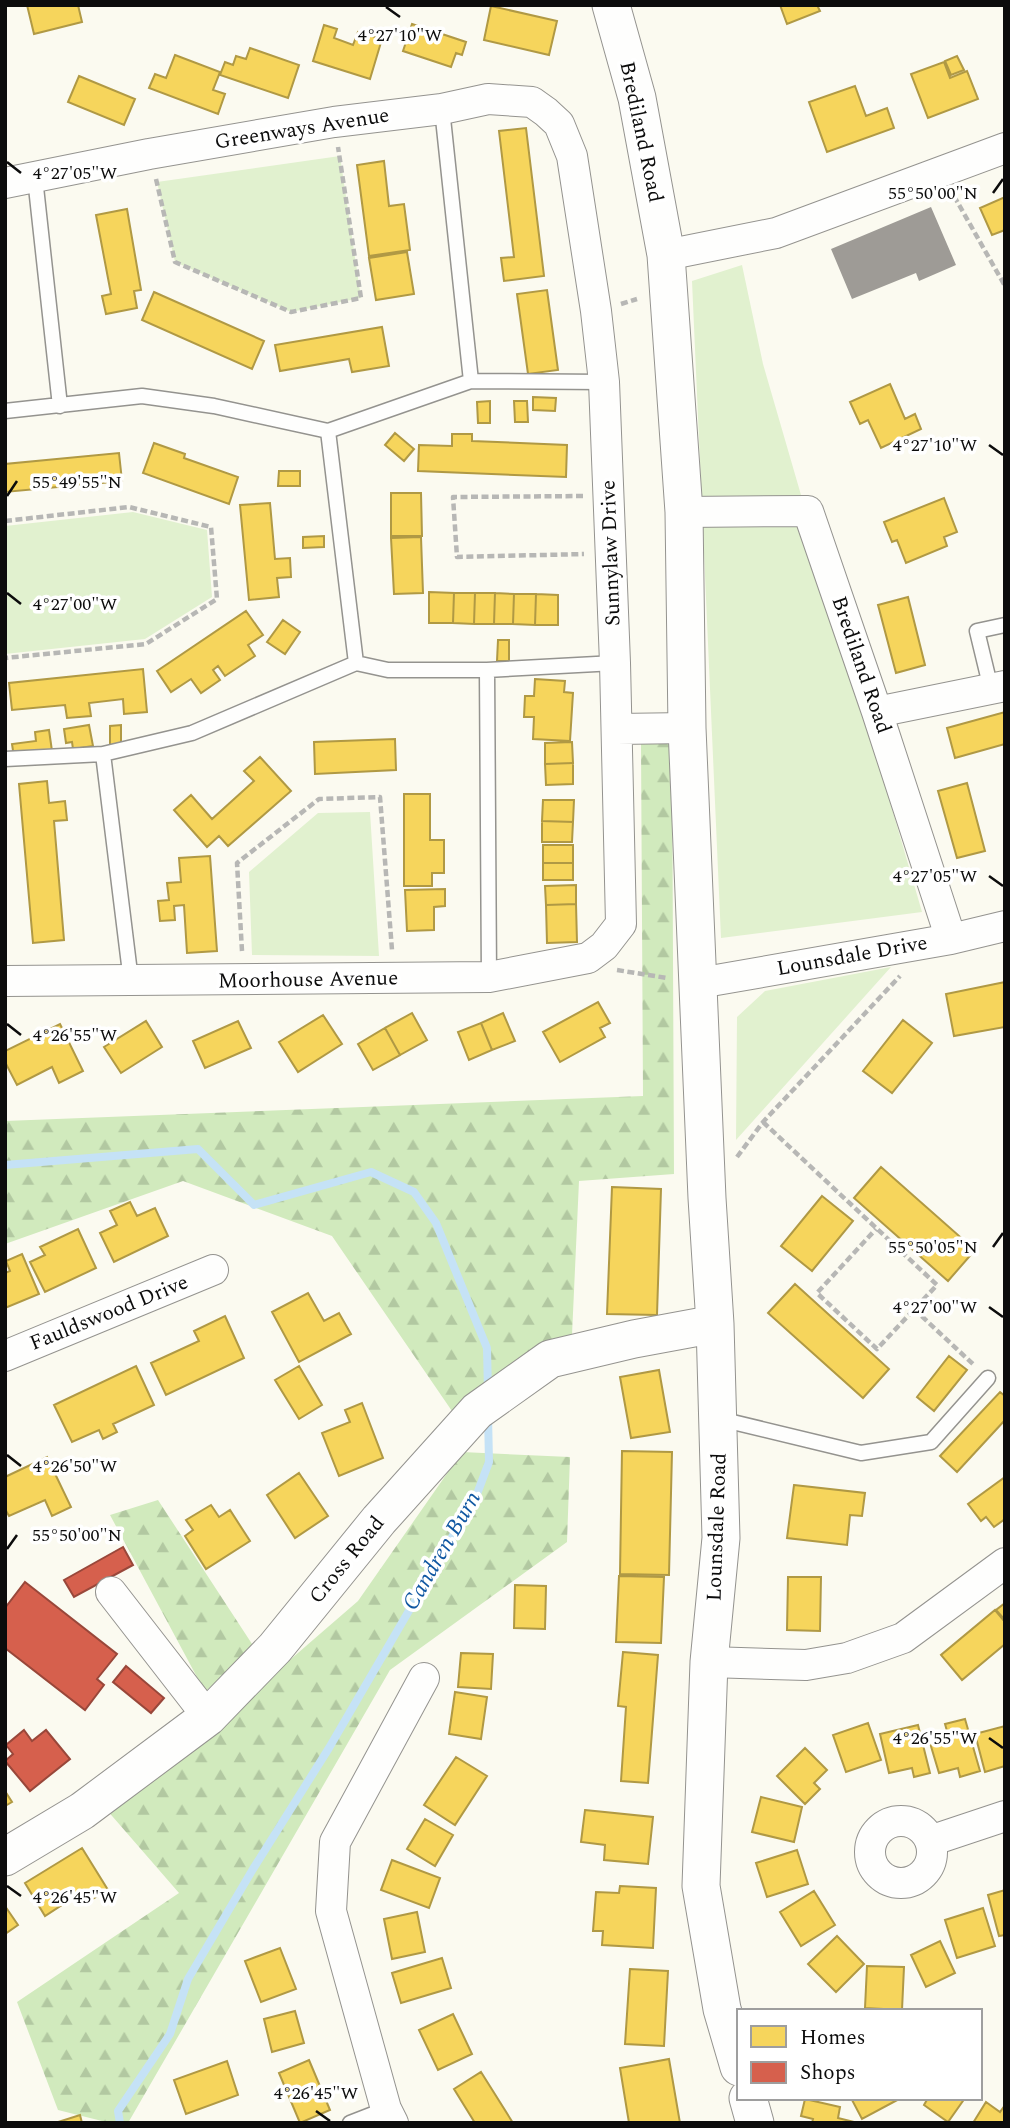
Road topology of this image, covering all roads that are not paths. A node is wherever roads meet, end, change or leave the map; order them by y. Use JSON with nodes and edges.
{"nodes":[{"id":1,"x":611,"y":5,"type":"edge"},
{"id":2,"x":442,"y":109,"type":"junction"},
{"id":3,"x":1005,"y":148,"type":"edge"},
{"id":4,"x":572,"y":156,"type":"joint"},
{"id":5,"x":35,"y":178,"type":"junction"},
{"id":6,"x":5,"y":183,"type":"edge"},
{"id":7,"x":666,"y":255,"type":"junction"},
{"id":8,"x":471,"y":381,"type":"junction"},
{"id":9,"x":604,"y":382,"type":"junction"},
{"id":10,"x":60,"y":406,"type":"junction"},
{"id":11,"x":5,"y":411,"type":"edge"},
{"id":12,"x":328,"y":431,"type":"junction"},
{"id":13,"x":684,"y":512,"type":"junction"},
{"id":14,"x":1005,"y":625,"type":"edge"},
{"id":15,"x":356,"y":663,"type":"junction"},
{"id":16,"x":615,"y":663,"type":"junction"},
{"id":17,"x":487,"y":670,"type":"junction"},
{"id":18,"x":998,"y":687,"type":"edge"},
{"id":19,"x":877,"y":712,"type":"junction"},
{"id":20,"x":687,"y":728,"type":"junction"},
{"id":21,"x":617,"y":729,"type":"junction"},
{"id":22,"x":103,"y":754,"type":"junction"},
{"id":23,"x":5,"y":759,"type":"edge"},
{"id":24,"x":1005,"y":926,"type":"edge"},
{"id":25,"x":941,"y":941,"type":"junction"},
{"id":26,"x":604,"y":946,"type":"joint"},
{"id":27,"x":489,"y":977,"type":"junction"},
{"id":28,"x":5,"y":981,"type":"edge"},
{"id":29,"x":131,"y":981,"type":"junction"},
{"id":30,"x":699,"y":983,"type":"junction"},
{"id":31,"x":213,"y":1270,"type":"dead end"},
{"id":32,"x":715,"y":1324,"type":"junction"},
{"id":33,"x":5,"y":1356,"type":"edge"},
{"id":34,"x":988,"y":1378,"type":"road end"},
{"id":35,"x":719,"y":1418,"type":"junction"},
{"id":36,"x":1005,"y":1563,"type":"edge"},
{"id":37,"x":111,"y":1592,"type":"dead end"},
{"id":38,"x":709,"y":1662,"type":"junction"},
{"id":39,"x":424,"y":1678,"type":"dead end"},
{"id":40,"x":208,"y":1717,"type":"junction"},
{"id":41,"x":1005,"y":1816,"type":"edge"},
{"id":42,"x":930,"y":1841,"type":"dead end"},
{"id":43,"x":5,"y":1857,"type":"edge"},
{"id":44,"x":737,"y":2060,"type":"edge"},
{"id":45,"x":748,"y":2100,"type":"edge"},
{"id":46,"x":389,"y":2116,"type":"edge"},
{"id":47,"x":351,"y":2123,"type":"edge"},
{"id":48,"x":754,"y":2123,"type":"edge"}],
"edges":[{"from":1,"to":7,"type":"street","name":"Brediland Road"},
{"from":2,"to":4,"type":"street","name":"Greenways Avenue"},
{"from":2,"to":5,"type":"street","name":"Greenways Avenue"},
{"from":2,"to":8,"type":"lane"},
{"from":3,"to":7,"type":"street"},
{"from":4,"to":9,"type":"street","name":"Sunnylaw Drive"},
{"from":5,"to":6,"type":"street","name":"Greenways Avenue"},
{"from":5,"to":10,"type":"lane"},
{"from":7,"to":13,"type":"street","name":"Brediland Road"},
{"from":8,"to":9,"type":"lane"},
{"from":8,"to":12,"type":"lane"},
{"from":9,"to":16,"type":"street","name":"Sunnylaw Drive"},
{"from":10,"to":11,"type":"lane"},
{"from":10,"to":12,"type":"lane"},
{"from":12,"to":15,"type":"lane"},
{"from":13,"to":19,"type":"street","name":"Brediland Road"},
{"from":13,"to":20,"type":"street","name":"Brediland Road"},
{"from":14,"to":18,"type":"lane"},
{"from":15,"to":17,"type":"lane"},
{"from":15,"to":22,"type":"lane"},
{"from":16,"to":17,"type":"lane"},
{"from":16,"to":21,"type":"street","name":"Sunnylaw Drive"},
{"from":17,"to":27,"type":"lane"},
{"from":18,"to":19,"type":"street"},
{"from":19,"to":25,"type":"street","name":"Brediland Road"},
{"from":20,"to":21,"type":"street"},
{"from":20,"to":30,"type":"street","name":"Brediland Road"},
{"from":21,"to":26,"type":"street","name":"Sunnylaw Drive"},
{"from":22,"to":23,"type":"lane"},
{"from":22,"to":29,"type":"lane"},
{"from":24,"to":25,"type":"street","name":"Lounsdale Drive"},
{"from":25,"to":30,"type":"street","name":"Lounsdale Drive"},
{"from":26,"to":27,"type":"street","name":"Moorhouse Avenue"},
{"from":27,"to":29,"type":"street","name":"Moorhouse Avenue"},
{"from":28,"to":29,"type":"street","name":"Moorhouse Avenue"},
{"from":30,"to":32,"type":"street","name":"Lounsdale Road"},
{"from":31,"to":33,"type":"street","name":"Fauldswood Drive"},
{"from":32,"to":35,"type":"street","name":"Lounsdale Road"},
{"from":32,"to":40,"type":"street","name":"Cross Road"},
{"from":34,"to":35,"type":"lane"},
{"from":35,"to":38,"type":"street","name":"Lounsdale Road"},
{"from":36,"to":38,"type":"street"},
{"from":37,"to":40,"type":"street"},
{"from":38,"to":44,"type":"street","name":"Lounsdale Road"},
{"from":39,"to":46,"type":"street"},
{"from":40,"to":43,"type":"street","name":"Cross Road"},
{"from":41,"to":42,"type":"street"},
{"from":45,"to":48,"type":"street"},
{"from":46,"to":47,"type":"lane"}]}
